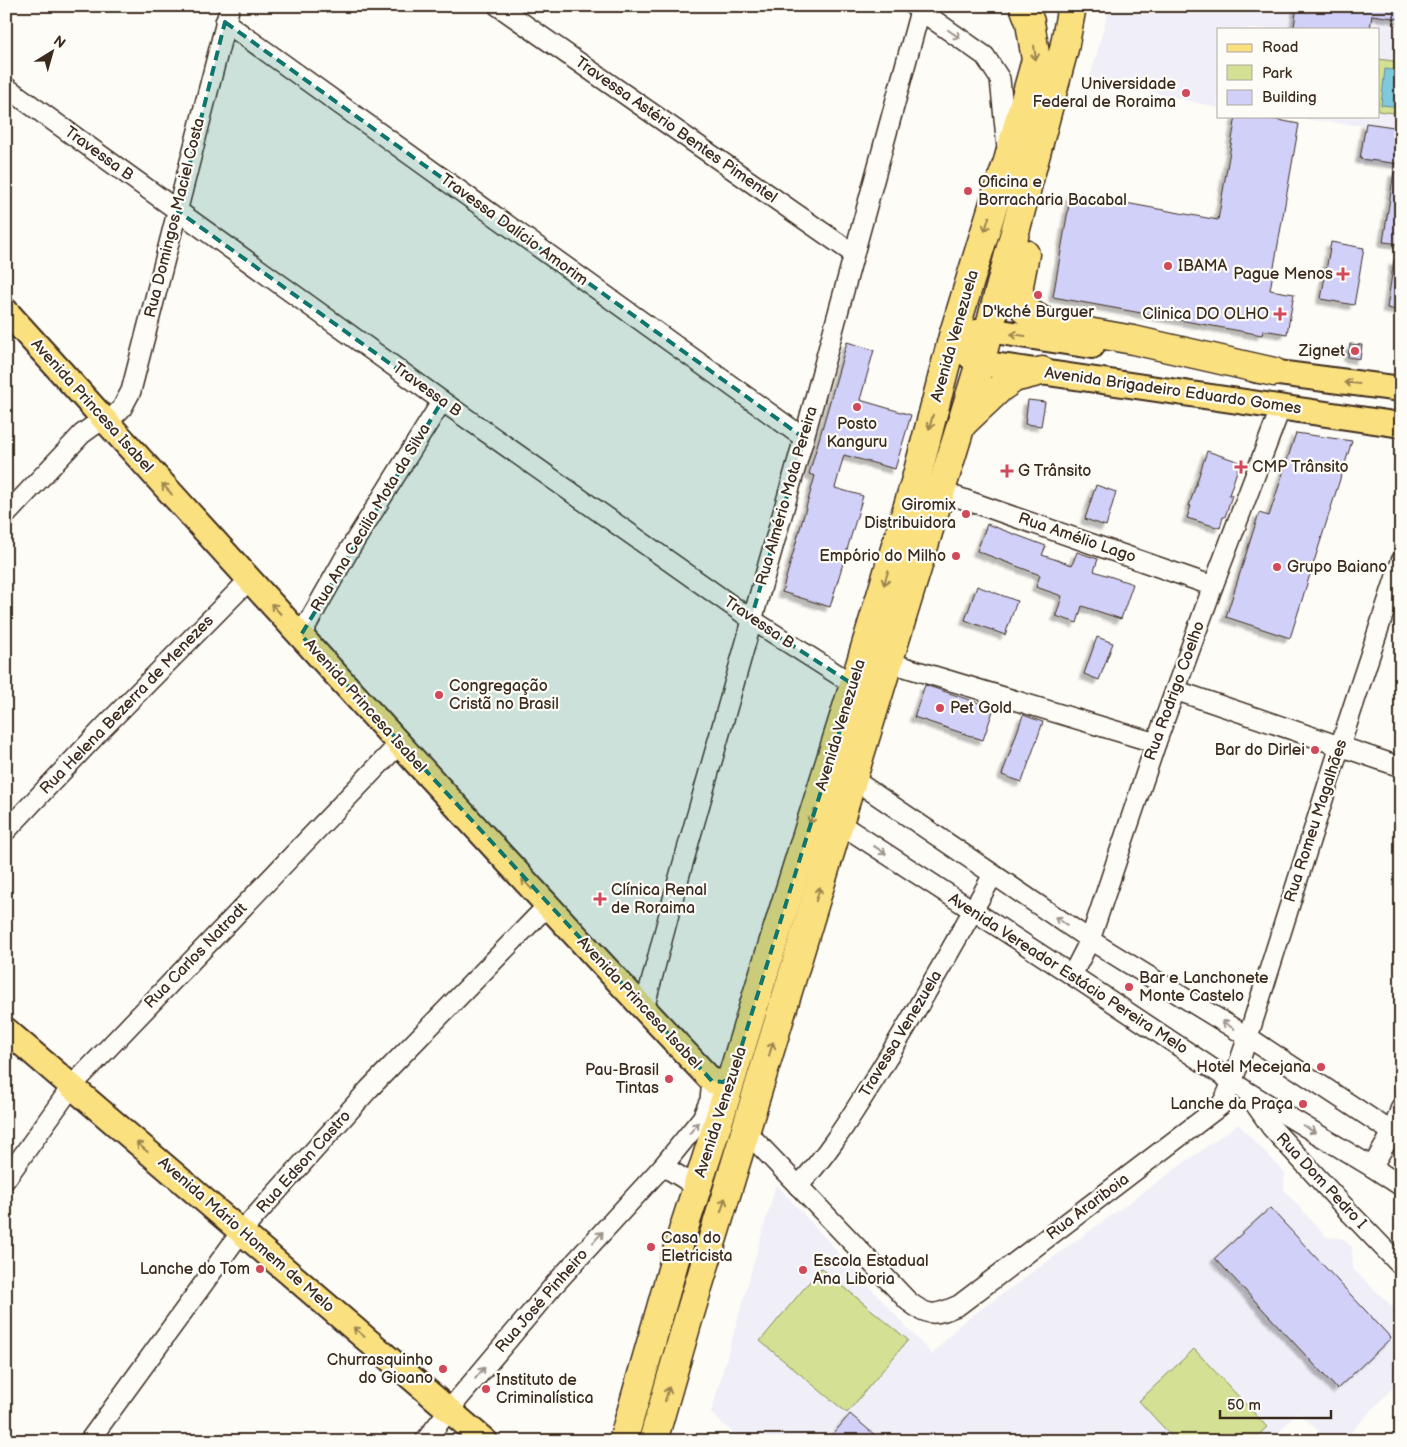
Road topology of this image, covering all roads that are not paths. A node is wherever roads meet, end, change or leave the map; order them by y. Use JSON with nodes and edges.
{"nodes":[{"id":1,"x":498,"y":6,"type":"edge"},
{"id":2,"x":1024,"y":6,"type":"edge"},
{"id":3,"x":1072,"y":6,"type":"edge"},
{"id":4,"x":917,"y":8,"type":"edge"},
{"id":5,"x":227,"y":14,"type":"edge"},
{"id":6,"x":1064,"y":49,"type":"junction"},
{"id":7,"x":6,"y":87,"type":"edge"},
{"id":8,"x":1008,"y":161,"type":"junction"},
{"id":9,"x":178,"y":211,"type":"junction"},
{"id":10,"x":854,"y":254,"type":"junction"},
{"id":11,"x":6,"y":311,"type":"edge"},
{"id":12,"x":988,"y":330,"type":"junction"},
{"id":13,"x":953,"y":338,"type":"junction"},
{"id":14,"x":980,"y":363,"type":"junction"},
{"id":15,"x":1042,"y":371,"type":"junction"},
{"id":16,"x":1274,"y":372,"type":"junction"},
{"id":17,"x":1401,"y":389,"type":"edge"},
{"id":18,"x":442,"y":401,"type":"junction"},
{"id":19,"x":1281,"y":407,"type":"junction"},
{"id":20,"x":105,"y":420,"type":"junction"},
{"id":21,"x":961,"y":424,"type":"junction"},
{"id":22,"x":1401,"y":425,"type":"edge"},
{"id":23,"x":804,"y":438,"type":"junction"},
{"id":24,"x":940,"y":491,"type":"junction"},
{"id":25,"x":6,"y":515,"type":"edge"},
{"id":26,"x":1401,"y":561,"type":"edge"},
{"id":27,"x":249,"y":580,"type":"junction"},
{"id":28,"x":1213,"y":586,"type":"junction"},
{"id":29,"x":1396,"y":593,"type":"edge"},
{"id":30,"x":751,"y":619,"type":"junction"},
{"id":31,"x":300,"y":635,"type":"junction"},
{"id":32,"x":888,"y":662,"type":"junction"},
{"id":33,"x":854,"y":685,"type":"junction"},
{"id":34,"x":1175,"y":690,"type":"junction"},
{"id":35,"x":1156,"y":743,"type":"junction"},
{"id":36,"x":399,"y":744,"type":"junction"},
{"id":37,"x":1340,"y":746,"type":"junction"},
{"id":38,"x":1401,"y":767,"type":"edge"},
{"id":39,"x":853,"y":779,"type":"junction"},
{"id":40,"x":839,"y":823,"type":"junction"},
{"id":41,"x":6,"y":831,"type":"edge"},
{"id":42,"x":993,"y":875,"type":"junction"},
{"id":43,"x":547,"y":906,"type":"junction"},
{"id":44,"x":973,"y":911,"type":"junction"},
{"id":45,"x":1090,"y":940,"type":"junction"},
{"id":46,"x":1072,"y":974,"type":"junction"},
{"id":47,"x":761,"y":982,"type":"junction"},
{"id":48,"x":786,"y":1000,"type":"junction"},
{"id":49,"x":644,"y":1009,"type":"junction"},
{"id":50,"x":6,"y":1030,"type":"edge"},
{"id":51,"x":1248,"y":1037,"type":"junction"},
{"id":52,"x":722,"y":1079,"type":"junction"},
{"id":53,"x":72,"y":1086,"type":"junction"},
{"id":54,"x":1239,"y":1087,"type":"junction"},
{"id":55,"x":1401,"y":1107,"type":"edge"},
{"id":56,"x":746,"y":1131,"type":"junction"},
{"id":57,"x":1397,"y":1136,"type":"edge"},
{"id":58,"x":663,"y":1166,"type":"junction"},
{"id":59,"x":1372,"y":1167,"type":"junction"},
{"id":60,"x":6,"y":1179,"type":"edge"},
{"id":61,"x":798,"y":1186,"type":"junction"},
{"id":62,"x":1401,"y":1186,"type":"edge"},
{"id":63,"x":695,"y":1191,"type":"junction"},
{"id":64,"x":241,"y":1232,"type":"junction"},
{"id":65,"x":1401,"y":1266,"type":"edge"},
{"id":66,"x":664,"y":1297,"type":"junction"},
{"id":67,"x":692,"y":1309,"type":"junction"},
{"id":68,"x":449,"y":1410,"type":"junction"},
{"id":69,"x":92,"y":1440,"type":"edge"},
{"id":70,"x":425,"y":1441,"type":"edge"},
{"id":71,"x":485,"y":1441,"type":"edge"},
{"id":72,"x":622,"y":1441,"type":"edge"},
{"id":73,"x":653,"y":1441,"type":"edge"}],
"edges":[{"from":1,"to":10,"type":"street","name":"Travessa Astério Bentes Pimentel"},
{"from":2,"to":8,"type":"highway","name":"Avenida Venezuela","one_way":true},
{"from":3,"to":6,"type":"highway","name":"Avenida Venezuela"},
{"from":4,"to":8,"type":"street","one_way":true},
{"from":4,"to":10,"type":"street","name":"Rua Almério Mota Pereira"},
{"from":5,"to":9,"type":"street","name":"Rua Domingos Maciel Costa"},
{"from":5,"to":23,"type":"street","name":"Travessa Dalício Amorim"},
{"from":6,"to":12,"type":"highway","name":"Avenida Venezuela"},
{"from":6,"to":16,"type":"highway"},
{"from":7,"to":9,"type":"street","name":"Travessa B"},
{"from":8,"to":13,"type":"highway","name":"Avenida Venezuela","one_way":true},
{"from":9,"to":18,"type":"street","name":"Travessa B"},
{"from":9,"to":20,"type":"street","name":"Rua Domingos Maciel Costa"},
{"from":10,"to":23,"type":"street","name":"Rua Almério Mota Pereira"},
{"from":11,"to":20,"type":"main road","name":"Avenida Princesa Isabel"},
{"from":12,"to":13,"type":"main road","name":"Avenida Brigadeiro Eduardo Gomes"},
{"from":12,"to":14,"type":"highway","name":"Avenida Venezuela"},
{"from":16,"to":12,"type":"main road","name":"Avenida Brigadeiro Eduardo Gomes","one_way":true},
{"from":13,"to":14,"type":"main road","name":"Avenida Brigadeiro Eduardo Gomes"},
{"from":13,"to":33,"type":"highway","name":"Avenida Venezuela","one_way":true},
{"from":14,"to":15,"type":"main road","name":"Avenida Brigadeiro Eduardo Gomes"},
{"from":14,"to":21,"type":"highway","name":"Avenida Venezuela"},
{"from":15,"to":19,"type":"main road","name":"Avenida Brigadeiro Eduardo Gomes"},
{"from":15,"to":21,"type":"highway"},
{"from":17,"to":16,"type":"main road","name":"Avenida Brigadeiro Eduardo Gomes","one_way":true},
{"from":18,"to":30,"type":"street","name":"Travessa B"},
{"from":18,"to":31,"type":"street","name":"Rua Ana Cecilia Mota da Silva"},
{"from":19,"to":22,"type":"main road","name":"Avenida Brigadeiro Eduardo Gomes"},
{"from":19,"to":28,"type":"street","name":"Rua Rodrigo Coelho"},
{"from":20,"to":25,"type":"street","name":"Rua Domingos Maciel Costa"},
{"from":27,"to":20,"type":"main road","name":"Avenida Princesa Isabel","one_way":true},
{"from":21,"to":24,"type":"highway","name":"Avenida Venezuela"},
{"from":23,"to":30,"type":"street","name":"Rua Almério Mota Pereira"},
{"from":24,"to":28,"type":"street","name":"Rua Amélio Lago"},
{"from":24,"to":32,"type":"highway","name":"Avenida Venezuela"},
{"from":26,"to":29,"type":"street","name":"Rua Romeu Magalhães"},
{"from":31,"to":27,"type":"main road","name":"Avenida Princesa Isabel","one_way":true},
{"from":27,"to":41,"type":"street","name":"Rua Helena Bezerra de Menezes"},
{"from":28,"to":34,"type":"street","name":"Rua Rodrigo Coelho"},
{"from":29,"to":37,"type":"street","name":"Rua Romeu Magalhães"},
{"from":30,"to":33,"type":"street","name":"Travessa B"},
{"from":30,"to":49,"type":"street","name":"Rua Almério Mota Pereira"},
{"from":31,"to":36,"type":"main road","name":"Avenida Princesa Isabel"},
{"from":32,"to":35,"type":"street"},
{"from":32,"to":39,"type":"highway","name":"Avenida Venezuela"},
{"from":33,"to":47,"type":"highway","name":"Avenida Venezuela","one_way":true},
{"from":34,"to":35,"type":"street","name":"Rua Rodrigo Coelho"},
{"from":34,"to":37,"type":"street"},
{"from":35,"to":45,"type":"street","name":"Rua Rodrigo Coelho"},
{"from":43,"to":36,"type":"main road","name":"Avenida Princesa Isabel","one_way":true},
{"from":36,"to":53,"type":"street","name":"Rua Carlos Natrodt"},
{"from":37,"to":38,"type":"street"},
{"from":37,"to":51,"type":"street","name":"Rua Romeu Magalhães"},
{"from":39,"to":40,"type":"highway","name":"Avenida Venezuela"},
{"from":39,"to":42,"type":"street"},
{"from":40,"to":44,"type":"street","name":"Avenida Vereador Estácio Pereira Melo","one_way":true},
{"from":48,"to":40,"type":"highway","name":"Avenida Venezuela","one_way":true},
{"from":42,"to":44,"type":"street","name":"Travessa Venezuela"},
{"from":45,"to":42,"type":"street","one_way":true},
{"from":43,"to":49,"type":"main road","name":"Avenida Princesa Isabel"},
{"from":43,"to":64,"type":"street","name":"Rua Edson Castro"},
{"from":44,"to":46,"type":"street","name":"Avenida Vereador Estácio Pereira Melo"},
{"from":44,"to":61,"type":"street","name":"Travessa Venezuela"},
{"from":45,"to":46,"type":"street","name":"Rua Rodrigo Coelho"},
{"from":51,"to":45,"type":"street","one_way":true},
{"from":46,"to":54,"type":"street","name":"Avenida Vereador Estácio Pereira Melo"},
{"from":47,"to":48,"type":"highway"},
{"from":47,"to":52,"type":"highway","name":"Avenida Venezuela"},
{"from":56,"to":48,"type":"highway","name":"Avenida Venezuela","one_way":true},
{"from":49,"to":52,"type":"main road","name":"Avenida Princesa Isabel"},
{"from":50,"to":53,"type":"main road","name":"Avenida Mário Homem de Melo"},
{"from":51,"to":54,"type":"street","name":"Rua Romeu Magalhães"},
{"from":51,"to":57,"type":"street"},
{"from":58,"to":52,"type":"street","name":"Rua José Pinheiro","one_way":true},
{"from":52,"to":63,"type":"highway","name":"Avenida Venezuela"},
{"from":53,"to":60,"type":"street","name":"Rua Carlos Natrodt"},
{"from":64,"to":53,"type":"main road","name":"Avenida Mário Homem de Melo","one_way":true},
{"from":54,"to":59,"type":"street","name":"Avenida Vereador Estácio Pereira Melo","one_way":true},
{"from":54,"to":61,"type":"street","name":"Rua Arariboia"},
{"from":54,"to":65,"type":"street","name":"Rua Dom Pedro I"},
{"from":55,"to":57,"type":"street"},
{"from":56,"to":61,"type":"street"},
{"from":67,"to":56,"type":"highway","name":"Avenida Venezuela","one_way":true},
{"from":57,"to":59,"type":"street"},
{"from":58,"to":63,"type":"street"},
{"from":68,"to":58,"type":"street","name":"Rua José Pinheiro","one_way":true},
{"from":59,"to":62,"type":"street","name":"Avenida Vereador Estácio Pereira Melo"},
{"from":63,"to":66,"type":"highway","name":"Avenida Venezuela"},
{"from":68,"to":64,"type":"main road","name":"Avenida Mário Homem de Melo","one_way":true},
{"from":64,"to":69,"type":"street","name":"Rua Edson Castro"},
{"from":66,"to":67,"type":"highway"},
{"from":66,"to":72,"type":"highway","name":"Avenida Venezuela"},
{"from":73,"to":67,"type":"highway","name":"Avenida Venezuela","one_way":true},
{"from":68,"to":70,"type":"street","name":"Rua José Pinheiro"},
{"from":68,"to":71,"type":"main road","name":"Avenida Mário Homem de Melo"}]}
